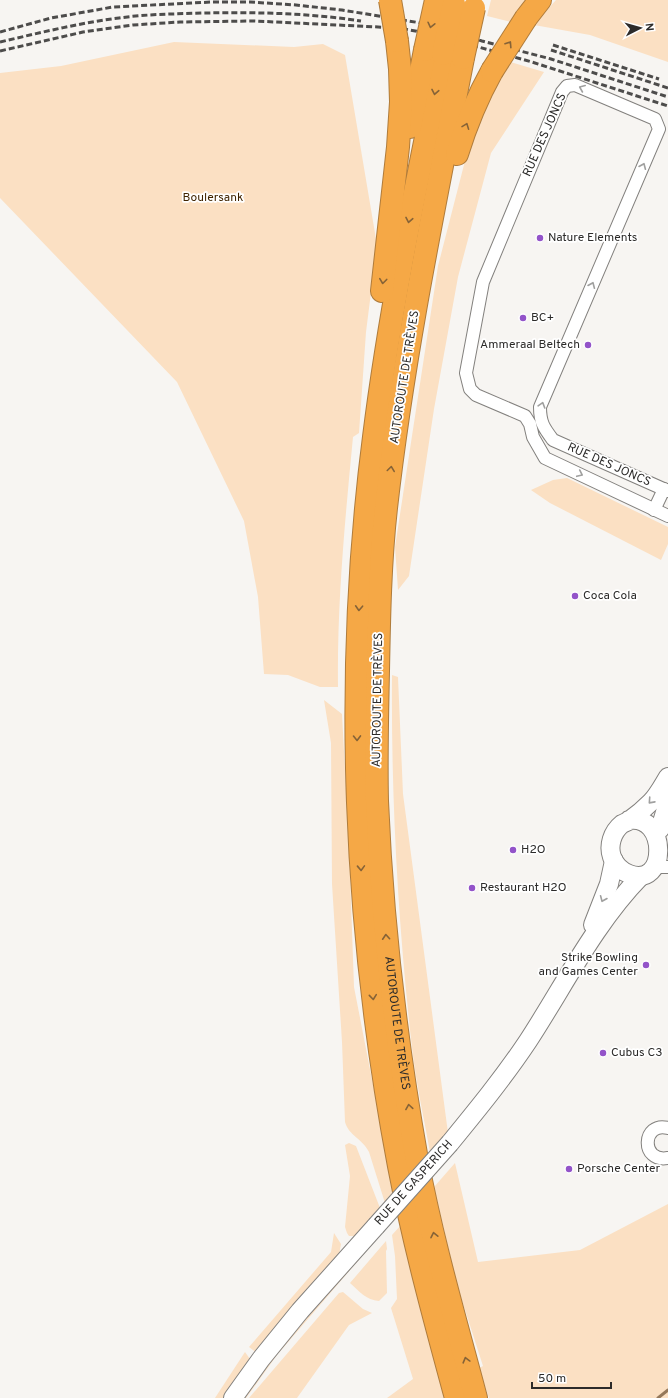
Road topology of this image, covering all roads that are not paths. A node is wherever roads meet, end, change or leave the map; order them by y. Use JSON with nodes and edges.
{"nodes":[{"id":1,"x":390,"y":0,"type":"edge"},
{"id":2,"x":540,"y":0,"type":"edge"},
{"id":3,"x":459,"y":3,"type":"edge"},
{"id":4,"x":444,"y":54,"type":"junction"},
{"id":5,"x":388,"y":242,"type":"junction"},
{"id":6,"x":422,"y":270,"type":"junction"},
{"id":7,"x":553,"y":440,"type":"junction"},
{"id":8,"x":544,"y":458,"type":"junction"},
{"id":9,"x":666,"y":490,"type":"edge"},
{"id":10,"x":654,"y":510,"type":"junction"},
{"id":11,"x":668,"y":516,"type":"edge"},
{"id":12,"x":361,"y":569,"type":"junction"},
{"id":13,"x":668,"y":777,"type":"edge"},
{"id":14,"x":668,"y":802,"type":"edge"},
{"id":15,"x":629,"y":820,"type":"junction"},
{"id":16,"x":660,"y":829,"type":"junction"},
{"id":17,"x":667,"y":848,"type":"edge"},
{"id":18,"x":614,"y":861,"type":"junction"},
{"id":19,"x":664,"y":867,"type":"edge"},
{"id":20,"x":641,"y":876,"type":"junction"},
{"id":21,"x":579,"y":956,"type":"junction"},
{"id":22,"x":668,"y":1128,"type":"edge"},
{"id":23,"x":668,"y":1158,"type":"edge"},
{"id":24,"x":232,"y":1398,"type":"edge"},
{"id":25,"x":456,"y":1398,"type":"edge"},
{"id":26,"x":476,"y":1398,"type":"edge"}],
"edges":[{"from":1,"to":5,"type":"highway","bridge":true},
{"from":6,"to":2,"type":"highway","one_way":true,"bridge":true},
{"from":3,"to":4,"type":"highway","one_way":true,"bridge":true},
{"from":3,"to":4,"type":"highway","name":"AUTOROUTE DE TRÈVES","bridge":true},
{"from":4,"to":5,"type":"highway"},
{"from":4,"to":6,"type":"highway","name":"AUTOROUTE DE TRÈVES"},
{"from":4,"to":12,"type":"highway","name":"AUTOROUTE DE TRÈVES","one_way":true},
{"from":5,"to":12,"type":"highway","one_way":true},
{"from":26,"to":6,"type":"highway","name":"AUTOROUTE DE TRÈVES","one_way":true},
{"from":7,"to":8,"type":"street","name":"RUE DES JONCS"},
{"from":7,"to":8,"type":"street","name":"RUE DES JONCS","one_way":true},
{"from":7,"to":9,"type":"street","name":"RUE DES JONCS"},
{"from":8,"to":10,"type":"street","name":"RUE DES JONCS","one_way":true},
{"from":9,"to":10,"type":"street","name":"RUE DES JONCS"},
{"from":10,"to":11,"type":"street","name":"RUE DES JONCS"},
{"from":12,"to":25,"type":"highway","name":"AUTOROUTE DE TRÈVES","one_way":true},
{"from":13,"to":15,"type":"main road","one_way":true},
{"from":14,"to":16,"type":"main road"},
{"from":15,"to":16,"type":"main road"},
{"from":15,"to":18,"type":"main road"},
{"from":16,"to":17,"type":"main road"},
{"from":17,"to":19,"type":"main road"},
{"from":18,"to":20,"type":"main road"},
{"from":18,"to":21,"type":"main road","name":"RUE DE GASPERICH","one_way":true},
{"from":19,"to":20,"type":"main road"},
{"from":20,"to":21,"type":"main road","name":"RUE DE GASPERICH"},
{"from":21,"to":24,"type":"main road","name":"RUE DE GASPERICH","bridge":true},
{"from":22,"to":23,"type":"street"}]}
